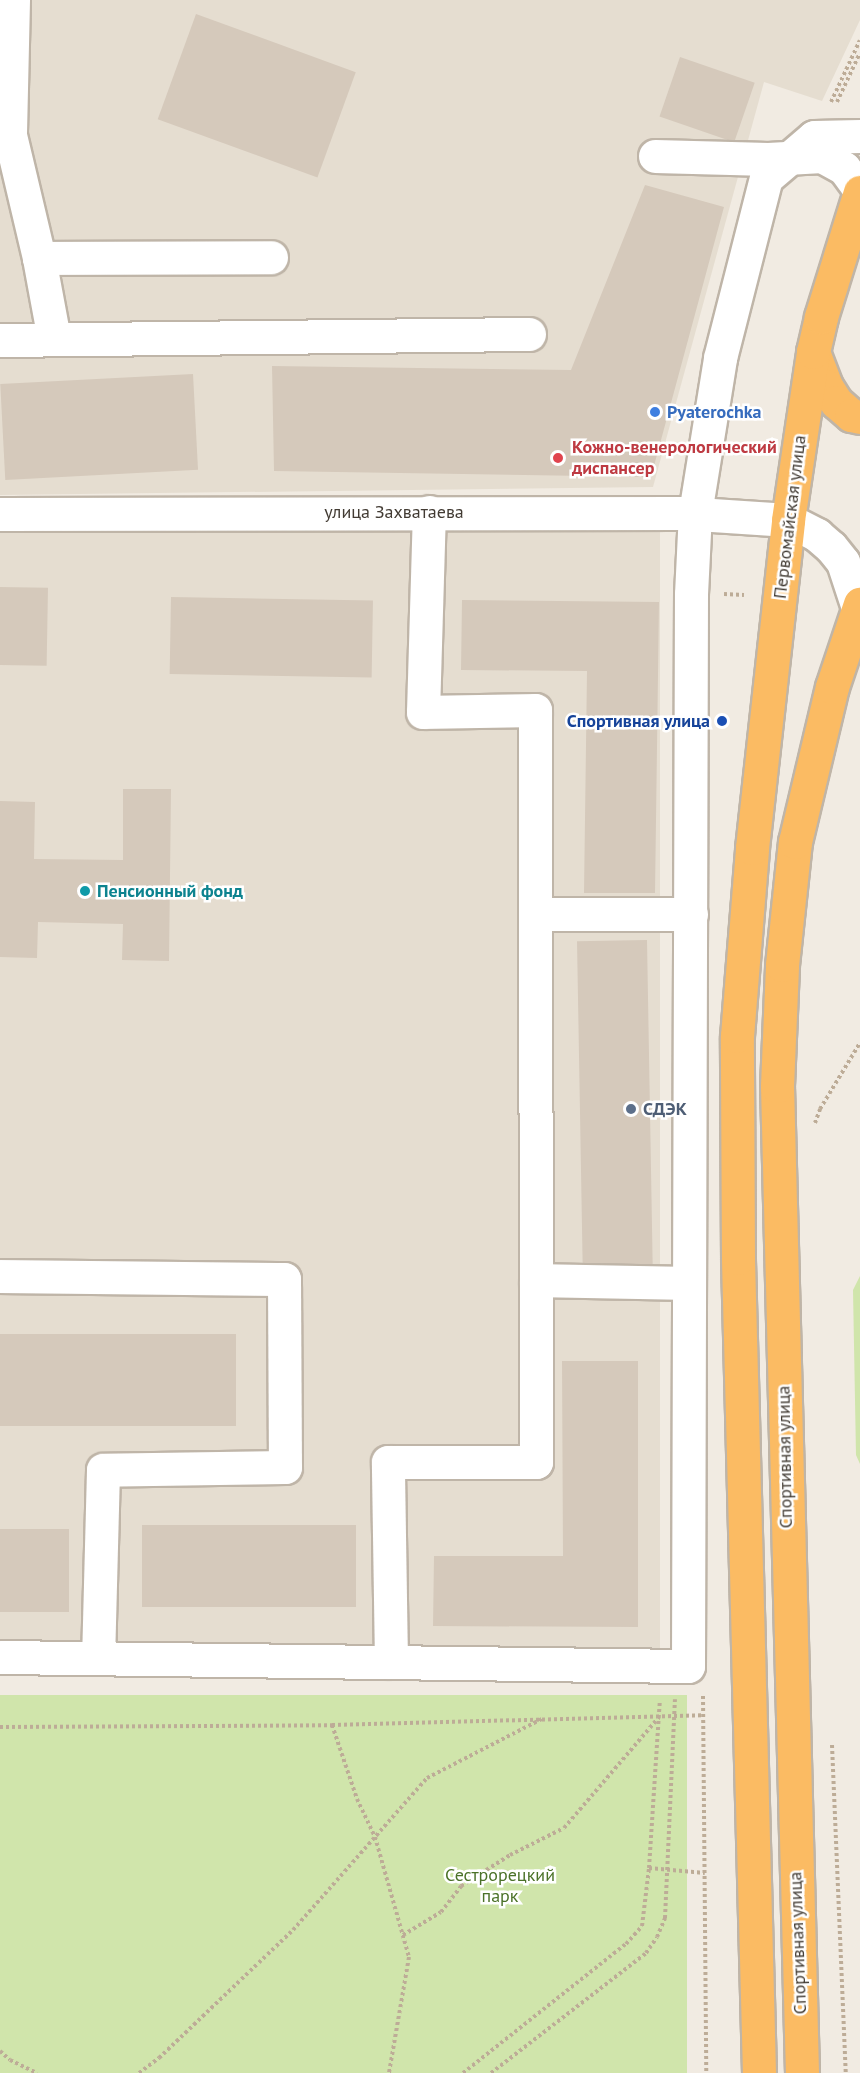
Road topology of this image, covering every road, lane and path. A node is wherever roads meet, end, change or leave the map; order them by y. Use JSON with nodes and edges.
{"nodes":[{"id":1,"x":13,"y":0,"type":"edge"},
{"id":2,"x":860,"y":136,"type":"edge"},
{"id":3,"x":655,"y":156,"type":"dead end"},
{"id":4,"x":787,"y":157,"type":"junction"},
{"id":5,"x":860,"y":191,"type":"edge"},
{"id":6,"x":39,"y":258,"type":"junction"},
{"id":7,"x":271,"y":258,"type":"dead end"},
{"id":8,"x":529,"y":334,"type":"dead end"},
{"id":9,"x":54,"y":339,"type":"junction"},
{"id":10,"x":0,"y":340,"type":"edge"},
{"id":11,"x":813,"y":352,"type":"junction"},
{"id":12,"x":860,"y":417,"type":"edge"},
{"id":13,"x":429,"y":512,"type":"junction"},
{"id":14,"x":695,"y":513,"type":"junction"},
{"id":15,"x":0,"y":514,"type":"edge"},
{"id":16,"x":788,"y":520,"type":"junction"},
{"id":17,"x":859,"y":606,"type":"edge"},
{"id":18,"x":535,"y":914,"type":"junction"},
{"id":19,"x":691,"y":914,"type":"junction"},
{"id":20,"x":860,"y":1043,"type":"edge"},
{"id":21,"x":812,"y":1130,"type":"dead end"},
{"id":22,"x":0,"y":1276,"type":"edge"},
{"id":23,"x":536,"y":1280,"type":"junction"},
{"id":24,"x":687,"y":1283,"type":"junction"},
{"id":25,"x":0,"y":1657,"type":"edge"},
{"id":26,"x":98,"y":1658,"type":"junction"},
{"id":27,"x":391,"y":1662,"type":"junction"},
{"id":28,"x":660,"y":1716,"type":"junction"},
{"id":29,"x":543,"y":1718,"type":"junction"},
{"id":30,"x":332,"y":1725,"type":"junction"},
{"id":31,"x":0,"y":1727,"type":"edge"},
{"id":32,"x":831,"y":1739,"type":"dead end"},
{"id":33,"x":375,"y":1837,"type":"junction"},
{"id":34,"x":649,"y":1868,"type":"dead end"},
{"id":35,"x":705,"y":1873,"type":"junction"},
{"id":36,"x":403,"y":1935,"type":"junction"},
{"id":37,"x":0,"y":2051,"type":"edge"},
{"id":38,"x":37,"y":2073,"type":"edge"},
{"id":39,"x":139,"y":2073,"type":"edge"},
{"id":40,"x":389,"y":2073,"type":"edge"},
{"id":41,"x":706,"y":2073,"type":"edge"},
{"id":42,"x":759,"y":2073,"type":"edge"},
{"id":43,"x":802,"y":2073,"type":"edge"},
{"id":44,"x":846,"y":2073,"type":"edge"}],
"edges":[{"from":1,"to":6,"type":"street"},
{"from":2,"to":4,"type":"street"},
{"from":3,"to":4,"type":"street"},
{"from":4,"to":5,"type":"street"},
{"from":4,"to":14,"type":"street"},
{"from":5,"to":11,"type":"highway","name":"Первомайская улица"},
{"from":6,"to":7,"type":"street"},
{"from":6,"to":9,"type":"street"},
{"from":8,"to":9,"type":"street"},
{"from":9,"to":10,"type":"street"},
{"from":11,"to":12,"type":"highway"},
{"from":11,"to":16,"type":"highway","name":"Первомайская улица"},
{"from":13,"to":14,"type":"street","name":"улица Захватаева"},
{"from":13,"to":15,"type":"street","name":"улица Захватаева"},
{"from":13,"to":18,"type":"street"},
{"from":14,"to":16,"type":"street","name":"улица Захватаева"},
{"from":14,"to":19,"type":"street"},
{"from":16,"to":17,"type":"street"},
{"from":16,"to":42,"type":"highway","name":"Первомайская улица"},
{"from":17,"to":43,"type":"highway","name":"Спортивная улица"},
{"from":18,"to":19,"type":"street"},
{"from":18,"to":23,"type":"street"},
{"from":19,"to":24,"type":"street"},
{"from":20,"to":21,"type":"path"},
{"from":22,"to":26,"type":"street"},
{"from":23,"to":24,"type":"street"},
{"from":23,"to":27,"type":"street"},
{"from":24,"to":27,"type":"street"},
{"from":25,"to":26,"type":"street"},
{"from":26,"to":27,"type":"street"},
{"from":28,"to":29,"type":"path"},
{"from":28,"to":35,"type":"path"},
{"from":28,"to":36,"type":"path"},
{"from":29,"to":30,"type":"path"},
{"from":29,"to":33,"type":"path"},
{"from":30,"to":31,"type":"path"},
{"from":30,"to":33,"type":"path"},
{"from":32,"to":44,"type":"path"},
{"from":33,"to":36,"type":"path"},
{"from":33,"to":39,"type":"path"},
{"from":34,"to":35,"type":"path"},
{"from":35,"to":41,"type":"path"},
{"from":36,"to":40,"type":"path"},
{"from":37,"to":38,"type":"path"}]}
